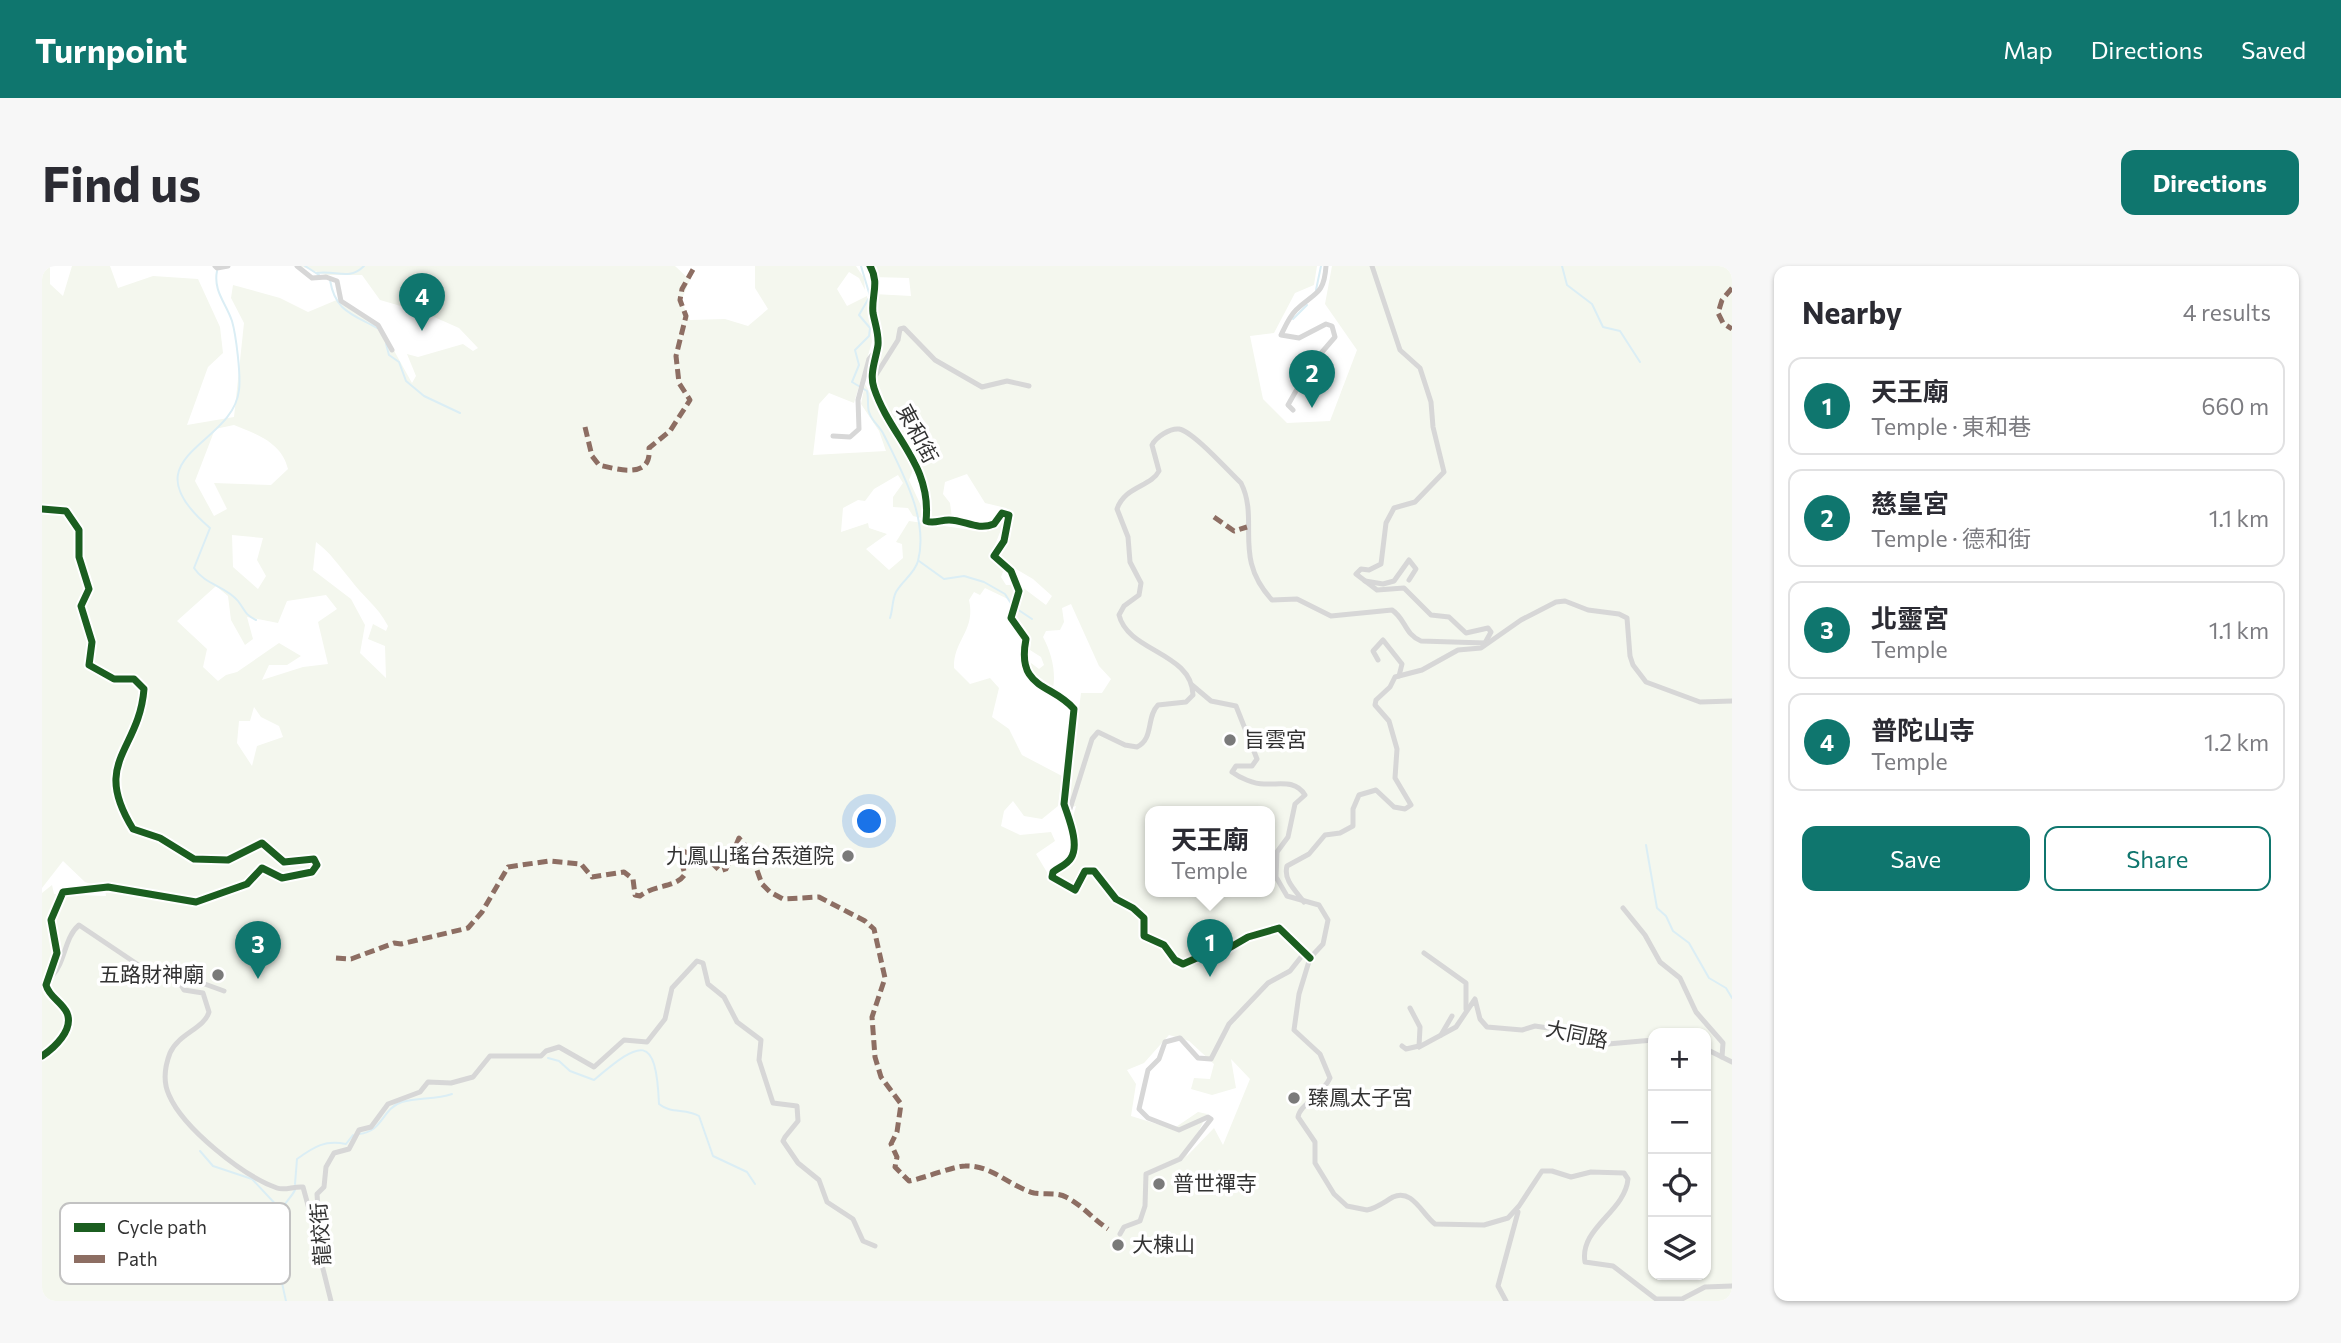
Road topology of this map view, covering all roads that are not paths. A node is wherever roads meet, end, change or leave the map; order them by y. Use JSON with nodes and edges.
{"nodes":[{"id":1,"x":228,"y":266,"type":"edge"},
{"id":2,"x":297,"y":266,"type":"edge"},
{"id":3,"x":870,"y":266,"type":"edge"},
{"id":4,"x":1326,"y":266,"type":"edge"},
{"id":5,"x":1372,"y":266,"type":"edge"},
{"id":6,"x":217,"y":268,"type":"edge"},
{"id":7,"x":877,"y":348,"type":"junction"},
{"id":8,"x":392,"y":350,"type":"dead end"},
{"id":9,"x":872,"y":381,"type":"junction"},
{"id":10,"x":1029,"y":386,"type":"dead end"},
{"id":11,"x":1293,"y":410,"type":"dead end"},
{"id":12,"x":833,"y":436,"type":"dead end"},
{"id":13,"x":42,"y":509,"type":"edge"},
{"id":14,"x":1409,"y":580,"type":"dead end"},
{"id":15,"x":1363,"y":581,"type":"junction"},
{"id":16,"x":1485,"y":642,"type":"junction"},
{"id":17,"x":1378,"y":660,"type":"dead end"},
{"id":18,"x":1399,"y":676,"type":"junction"},
{"id":19,"x":1192,"y":685,"type":"junction"},
{"id":20,"x":1732,"y":701,"type":"edge"},
{"id":21,"x":1069,"y":812,"type":"junction"},
{"id":22,"x":1304,"y":902,"type":"junction"},
{"id":23,"x":1623,"y":908,"type":"dead end"},
{"id":24,"x":1305,"y":952,"type":"junction"},
{"id":25,"x":1424,"y":953,"type":"dead end"},
{"id":26,"x":1310,"y":958,"type":"junction"},
{"id":27,"x":175,"y":975,"type":"junction"},
{"id":28,"x":49,"y":979,"type":"junction"},
{"id":29,"x":224,"y":990,"type":"dead end"},
{"id":30,"x":1410,"y":1008,"type":"dead end"},
{"id":31,"x":1452,"y":1016,"type":"dead end"},
{"id":32,"x":1466,"y":1016,"type":"junction"},
{"id":33,"x":1431,"y":1034,"type":"dead end"},
{"id":34,"x":1441,"y":1035,"type":"junction"},
{"id":35,"x":1648,"y":1040,"type":"edge"},
{"id":36,"x":1402,"y":1046,"type":"dead end"},
{"id":37,"x":1419,"y":1047,"type":"junction"},
{"id":38,"x":1711,"y":1052,"type":"edge"},
{"id":39,"x":42,"y":1056,"type":"edge"},
{"id":40,"x":1722,"y":1057,"type":"junction"},
{"id":41,"x":1732,"y":1062,"type":"edge"},
{"id":42,"x":1520,"y":1206,"type":"junction"},
{"id":43,"x":1120,"y":1234,"type":"dead end"},
{"id":44,"x":321,"y":1237,"type":"junction"},
{"id":45,"x":876,"y":1246,"type":"dead end"},
{"id":46,"x":1732,"y":1286,"type":"edge"},
{"id":47,"x":331,"y":1301,"type":"edge"},
{"id":48,"x":1506,"y":1301,"type":"edge"}],
"edges":[{"from":1,"to":6,"type":"street"},
{"from":2,"to":8,"type":"street"},
{"from":3,"to":7,"type":"street"},
{"from":4,"to":11,"type":"street"},
{"from":5,"to":15,"type":"street"},
{"from":7,"to":9,"type":"street"},
{"from":7,"to":12,"type":"street"},
{"from":9,"to":10,"type":"street"},
{"from":9,"to":21,"type":"street","name":"東和街"},
{"from":13,"to":28,"type":"street"},
{"from":14,"to":15,"type":"street"},
{"from":15,"to":16,"type":"street"},
{"from":16,"to":18,"type":"street"},
{"from":16,"to":19,"type":"street"},
{"from":16,"to":20,"type":"street"},
{"from":17,"to":18,"type":"street"},
{"from":18,"to":22,"type":"street"},
{"from":19,"to":21,"type":"street"},
{"from":19,"to":22,"type":"street"},
{"from":21,"to":24,"type":"street"},
{"from":22,"to":26,"type":"street"},
{"from":23,"to":40,"type":"street"},
{"from":24,"to":26,"type":"street"},
{"from":24,"to":43,"type":"street"},
{"from":25,"to":32,"type":"street"},
{"from":26,"to":42,"type":"street"},
{"from":27,"to":28,"type":"street"},
{"from":27,"to":29,"type":"street"},
{"from":27,"to":44,"type":"street"},
{"from":28,"to":39,"type":"street"},
{"from":30,"to":37,"type":"street"},
{"from":31,"to":34,"type":"street"},
{"from":32,"to":34,"type":"street","name":"大同路"},
{"from":32,"to":35,"type":"street","name":"大同路"},
{"from":33,"to":37,"type":"street"},
{"from":34,"to":37,"type":"street","name":"大同路"},
{"from":36,"to":37,"type":"street"},
{"from":38,"to":40,"type":"street"},
{"from":40,"to":41,"type":"street"},
{"from":42,"to":46,"type":"street"},
{"from":42,"to":48,"type":"street"},
{"from":44,"to":45,"type":"street","name":"龍校街"},
{"from":44,"to":47,"type":"street","name":"龍校街"}]}
